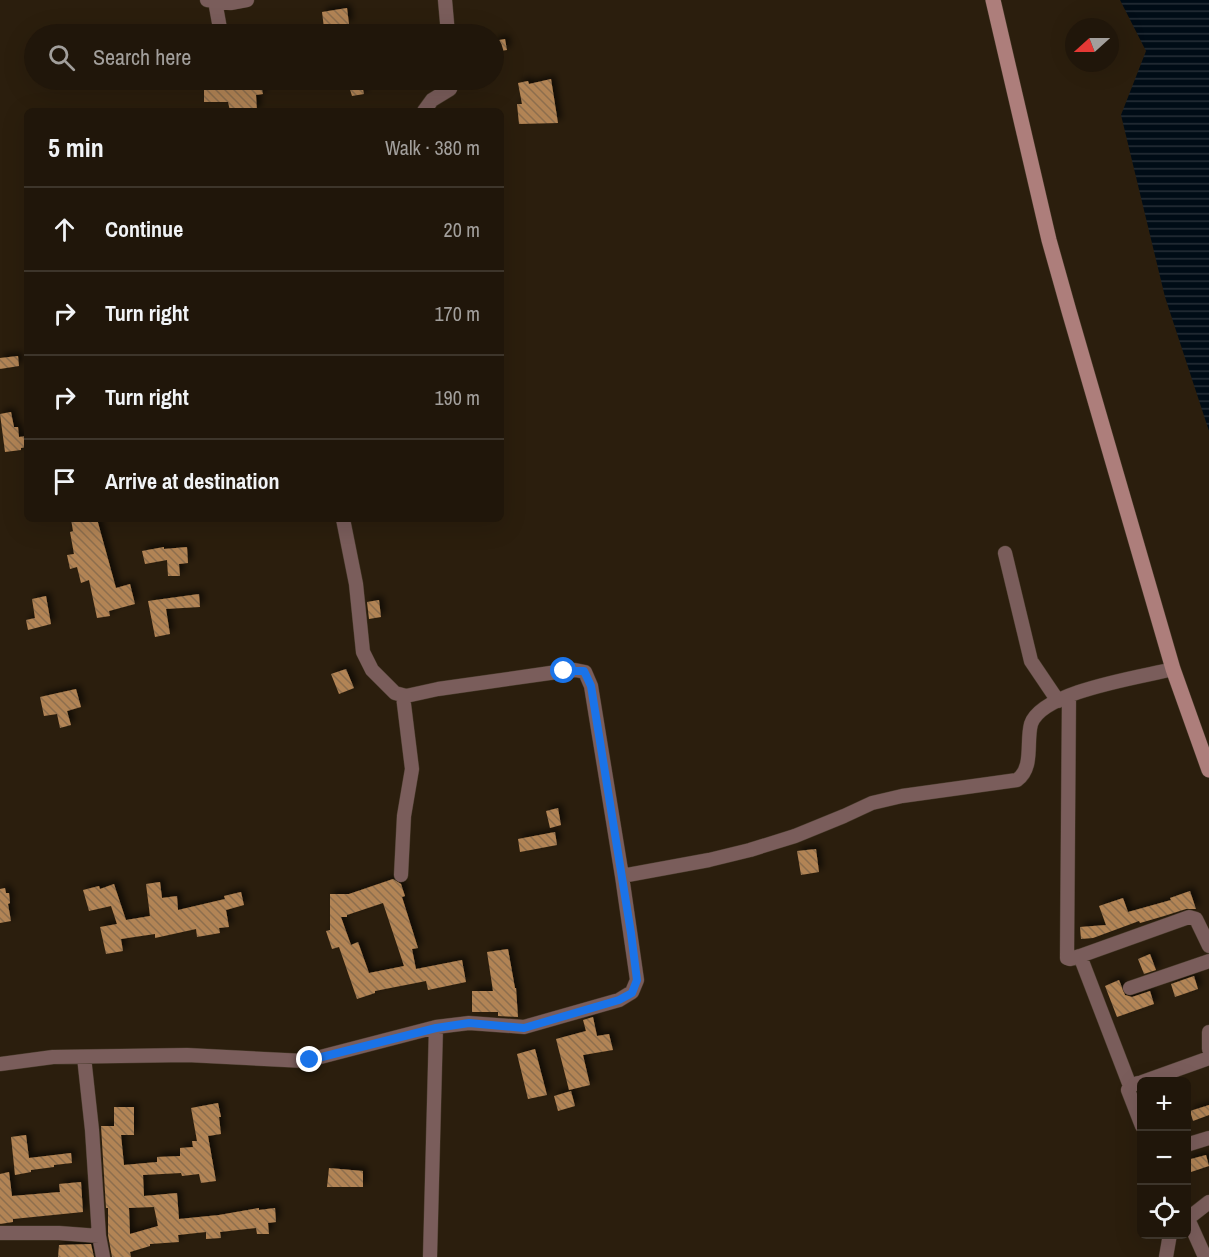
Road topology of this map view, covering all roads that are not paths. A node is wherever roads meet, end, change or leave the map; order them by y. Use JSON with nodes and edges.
{"nodes":[{"id":1,"x":248,"y":0,"type":"edge"},
{"id":2,"x":445,"y":0,"type":"edge"},
{"id":3,"x":993,"y":0,"type":"edge"},
{"id":4,"x":211,"y":1,"type":"edge"},
{"id":5,"x":219,"y":24,"type":"edge"},
{"id":6,"x":447,"y":24,"type":"edge"},
{"id":7,"x":448,"y":90,"type":"edge"},
{"id":8,"x":426,"y":108,"type":"edge"},
{"id":9,"x":345,"y":522,"type":"edge"},
{"id":10,"x":1005,"y":554,"type":"dead end"},
{"id":11,"x":1173,"y":669,"type":"junction"},
{"id":12,"x":403,"y":696,"type":"junction"},
{"id":13,"x":1063,"y":698,"type":"junction"},
{"id":14,"x":1209,"y":770,"type":"edge"},
{"id":15,"x":401,"y":875,"type":"dead end"},
{"id":16,"x":622,"y":876,"type":"junction"},
{"id":17,"x":1209,"y":946,"type":"edge"},
{"id":18,"x":1080,"y":956,"type":"junction"},
{"id":19,"x":1209,"y":961,"type":"edge"},
{"id":20,"x":1130,"y":988,"type":"dead end"},
{"id":21,"x":436,"y":1028,"type":"junction"},
{"id":22,"x":1209,"y":1032,"type":"edge"},
{"id":23,"x":1209,"y":1048,"type":"edge"},
{"id":24,"x":84,"y":1057,"type":"junction"},
{"id":25,"x":1209,"y":1058,"type":"edge"},
{"id":26,"x":0,"y":1064,"type":"edge"},
{"id":27,"x":1155,"y":1077,"type":"edge"},
{"id":28,"x":1137,"y":1081,"type":"edge"},
{"id":29,"x":1137,"y":1084,"type":"edge"},
{"id":30,"x":1137,"y":1113,"type":"edge"},
{"id":31,"x":1206,"y":1139,"type":"edge"},
{"id":32,"x":1191,"y":1144,"type":"edge"},
{"id":33,"x":1209,"y":1154,"type":"edge"},
{"id":34,"x":1209,"y":1203,"type":"edge"},
{"id":35,"x":1191,"y":1217,"type":"edge"},
{"id":36,"x":1191,"y":1228,"type":"edge"},
{"id":37,"x":0,"y":1233,"type":"edge"},
{"id":38,"x":99,"y":1236,"type":"junction"},
{"id":39,"x":1169,"y":1239,"type":"edge"},
{"id":40,"x":103,"y":1257,"type":"edge"},
{"id":41,"x":430,"y":1257,"type":"edge"},
{"id":42,"x":1166,"y":1257,"type":"edge"},
{"id":43,"x":1205,"y":1257,"type":"edge"}],
"edges":[{"from":1,"to":4,"type":"street"},
{"from":2,"to":6,"type":"street"},
{"from":3,"to":11,"type":"main road"},
{"from":4,"to":5,"type":"street"},
{"from":7,"to":8,"type":"street"},
{"from":9,"to":12,"type":"street"},
{"from":10,"to":13,"type":"street"},
{"from":11,"to":13,"type":"street"},
{"from":11,"to":14,"type":"main road"},
{"from":12,"to":15,"type":"street"},
{"from":12,"to":16,"type":"street"},
{"from":13,"to":16,"type":"street"},
{"from":13,"to":18,"type":"street"},
{"from":16,"to":21,"type":"street"},
{"from":17,"to":18,"type":"street"},
{"from":18,"to":28,"type":"street"},
{"from":19,"to":20,"type":"street"},
{"from":21,"to":24,"type":"street"},
{"from":21,"to":41,"type":"street"},
{"from":22,"to":23,"type":"street"},
{"from":24,"to":26,"type":"street"},
{"from":24,"to":38,"type":"street"},
{"from":25,"to":27,"type":"street"},
{"from":29,"to":30,"type":"street"},
{"from":31,"to":32,"type":"street"},
{"from":31,"to":33,"type":"street"},
{"from":34,"to":35,"type":"street"},
{"from":36,"to":43,"type":"street"},
{"from":37,"to":38,"type":"street"},
{"from":38,"to":40,"type":"street"},
{"from":39,"to":42,"type":"street"}]}
